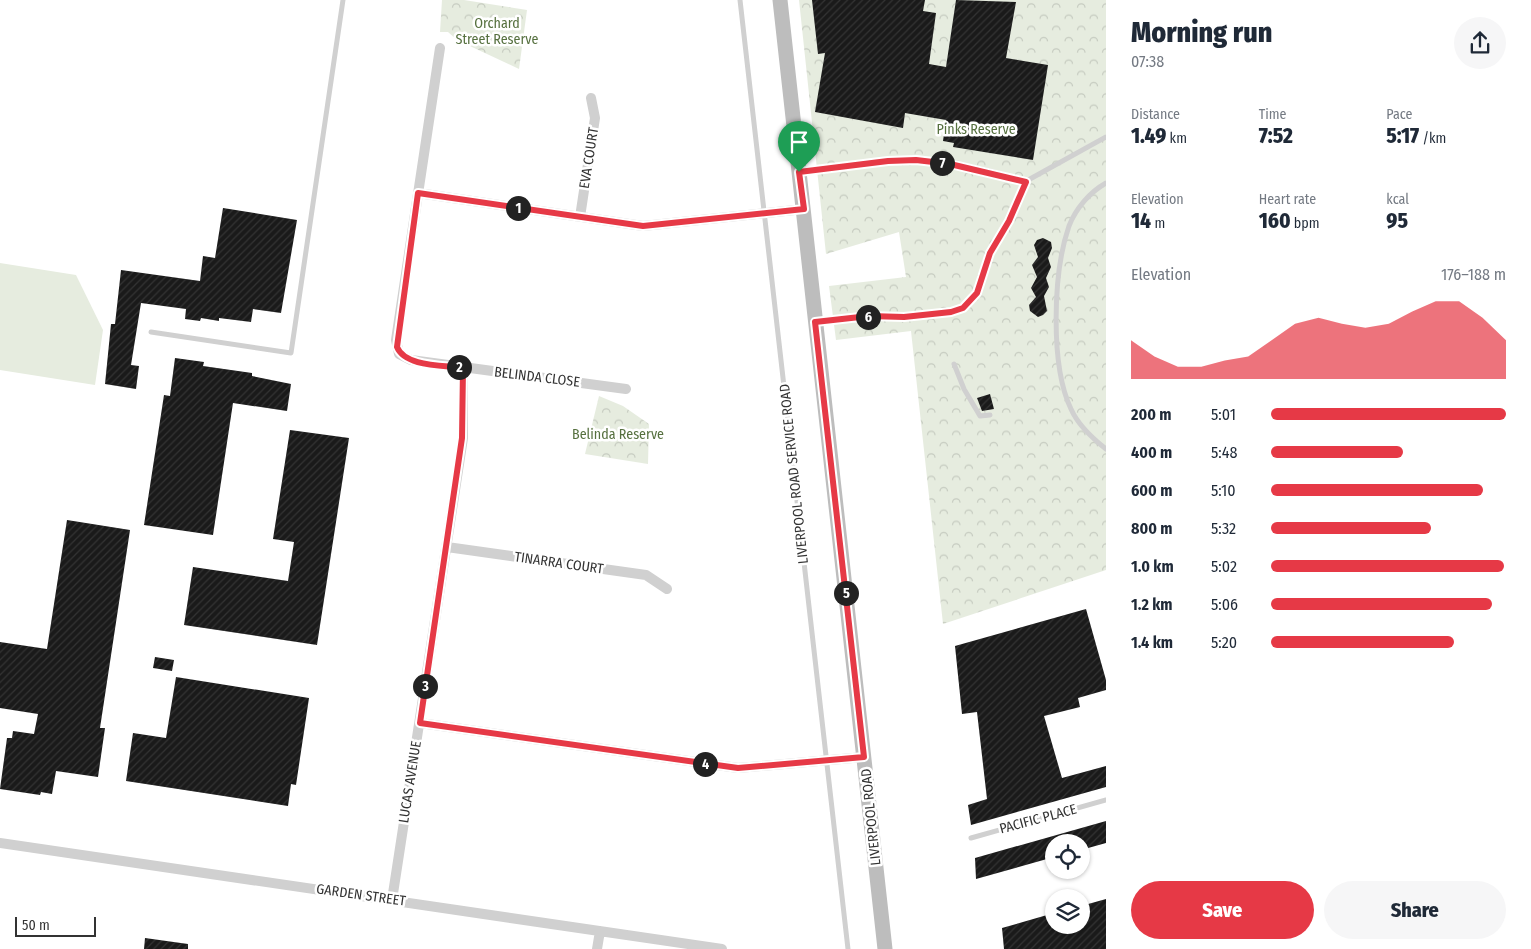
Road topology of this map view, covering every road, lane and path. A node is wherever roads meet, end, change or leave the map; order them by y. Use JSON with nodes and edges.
{"nodes":[{"id":1,"x":343,"y":0,"type":"edge"},
{"id":2,"x":740,"y":0,"type":"edge"},
{"id":3,"x":780,"y":0,"type":"edge"},
{"id":4,"x":440,"y":48,"type":"dead end"},
{"id":5,"x":591,"y":98,"type":"dead end"},
{"id":6,"x":1106,"y":137,"type":"edge"},
{"id":7,"x":799,"y":172,"type":"junction"},
{"id":8,"x":1026,"y":182,"type":"junction"},
{"id":9,"x":1106,"y":184,"type":"edge"},
{"id":10,"x":418,"y":193,"type":"junction"},
{"id":11,"x":804,"y":209,"type":"junction"},
{"id":12,"x":764,"y":214,"type":"junction"},
{"id":13,"x":580,"y":218,"type":"junction"},
{"id":14,"x":815,"y":322,"type":"junction"},
{"id":15,"x":151,"y":332,"type":"dead end"},
{"id":16,"x":954,"y":364,"type":"dead end"},
{"id":17,"x":463,"y":368,"type":"junction"},
{"id":18,"x":626,"y":389,"type":"dead end"},
{"id":19,"x":990,"y":416,"type":"dead end"},
{"id":20,"x":1106,"y":449,"type":"edge"},
{"id":21,"x":447,"y":547,"type":"junction"},
{"id":22,"x":667,"y":589,"type":"dead end"},
{"id":23,"x":420,"y":723,"type":"junction"},
{"id":24,"x":864,"y":757,"type":"junction"},
{"id":25,"x":826,"y":760,"type":"junction"},
{"id":26,"x":1106,"y":800,"type":"edge"},
{"id":27,"x":971,"y":838,"type":"dead end"},
{"id":28,"x":0,"y":843,"type":"edge"},
{"id":29,"x":392,"y":900,"type":"junction"},
{"id":30,"x":600,"y":931,"type":"junction"},
{"id":31,"x":598,"y":949,"type":"edge"},
{"id":32,"x":722,"y":949,"type":"edge"},
{"id":33,"x":848,"y":949,"type":"edge"},
{"id":34,"x":885,"y":949,"type":"edge"}],
"edges":[{"from":1,"to":15,"type":"lane"},
{"from":2,"to":12,"type":"lane","name":"LIVERPOOL ROAD SERVICE ROAD"},
{"from":3,"to":7,"type":"main road","name":"LIVERPOOL ROAD"},
{"from":4,"to":10,"type":"street","name":"BELINDA CLOSE"},
{"from":5,"to":13,"type":"street","name":"EVA COURT"},
{"from":6,"to":8,"type":"lane"},
{"from":7,"to":8,"type":"lane"},
{"from":7,"to":11,"type":"main road","name":"LIVERPOOL ROAD"},
{"from":8,"to":14,"type":"lane"},
{"from":9,"to":20,"type":"lane"},
{"from":10,"to":13,"type":"street"},
{"from":10,"to":17,"type":"street","name":"BELINDA CLOSE"},
{"from":11,"to":12,"type":"street"},
{"from":11,"to":14,"type":"main road","name":"LIVERPOOL ROAD"},
{"from":12,"to":13,"type":"street"},
{"from":12,"to":25,"type":"lane","name":"LIVERPOOL ROAD SERVICE ROAD"},
{"from":14,"to":24,"type":"main road","name":"LIVERPOOL ROAD"},
{"from":16,"to":19,"type":"lane"},
{"from":17,"to":18,"type":"street","name":"BELINDA CLOSE"},
{"from":17,"to":21,"type":"street","name":"LUCAS AVENUE"},
{"from":21,"to":22,"type":"street","name":"TINARRA COURT"},
{"from":21,"to":23,"type":"street","name":"LUCAS AVENUE"},
{"from":23,"to":25,"type":"street"},
{"from":23,"to":29,"type":"street","name":"LUCAS AVENUE"},
{"from":24,"to":25,"type":"street"},
{"from":24,"to":34,"type":"main road","name":"LIVERPOOL ROAD"},
{"from":25,"to":33,"type":"lane","name":"LIVERPOOL ROAD SERVICE ROAD"},
{"from":26,"to":27,"type":"lane","name":"PACIFIC PLACE"},
{"from":28,"to":29,"type":"street","name":"GARDEN STREET"},
{"from":29,"to":30,"type":"street","name":"GARDEN STREET"},
{"from":30,"to":31,"type":"street"},
{"from":30,"to":32,"type":"street","name":"GARDEN STREET"}]}
